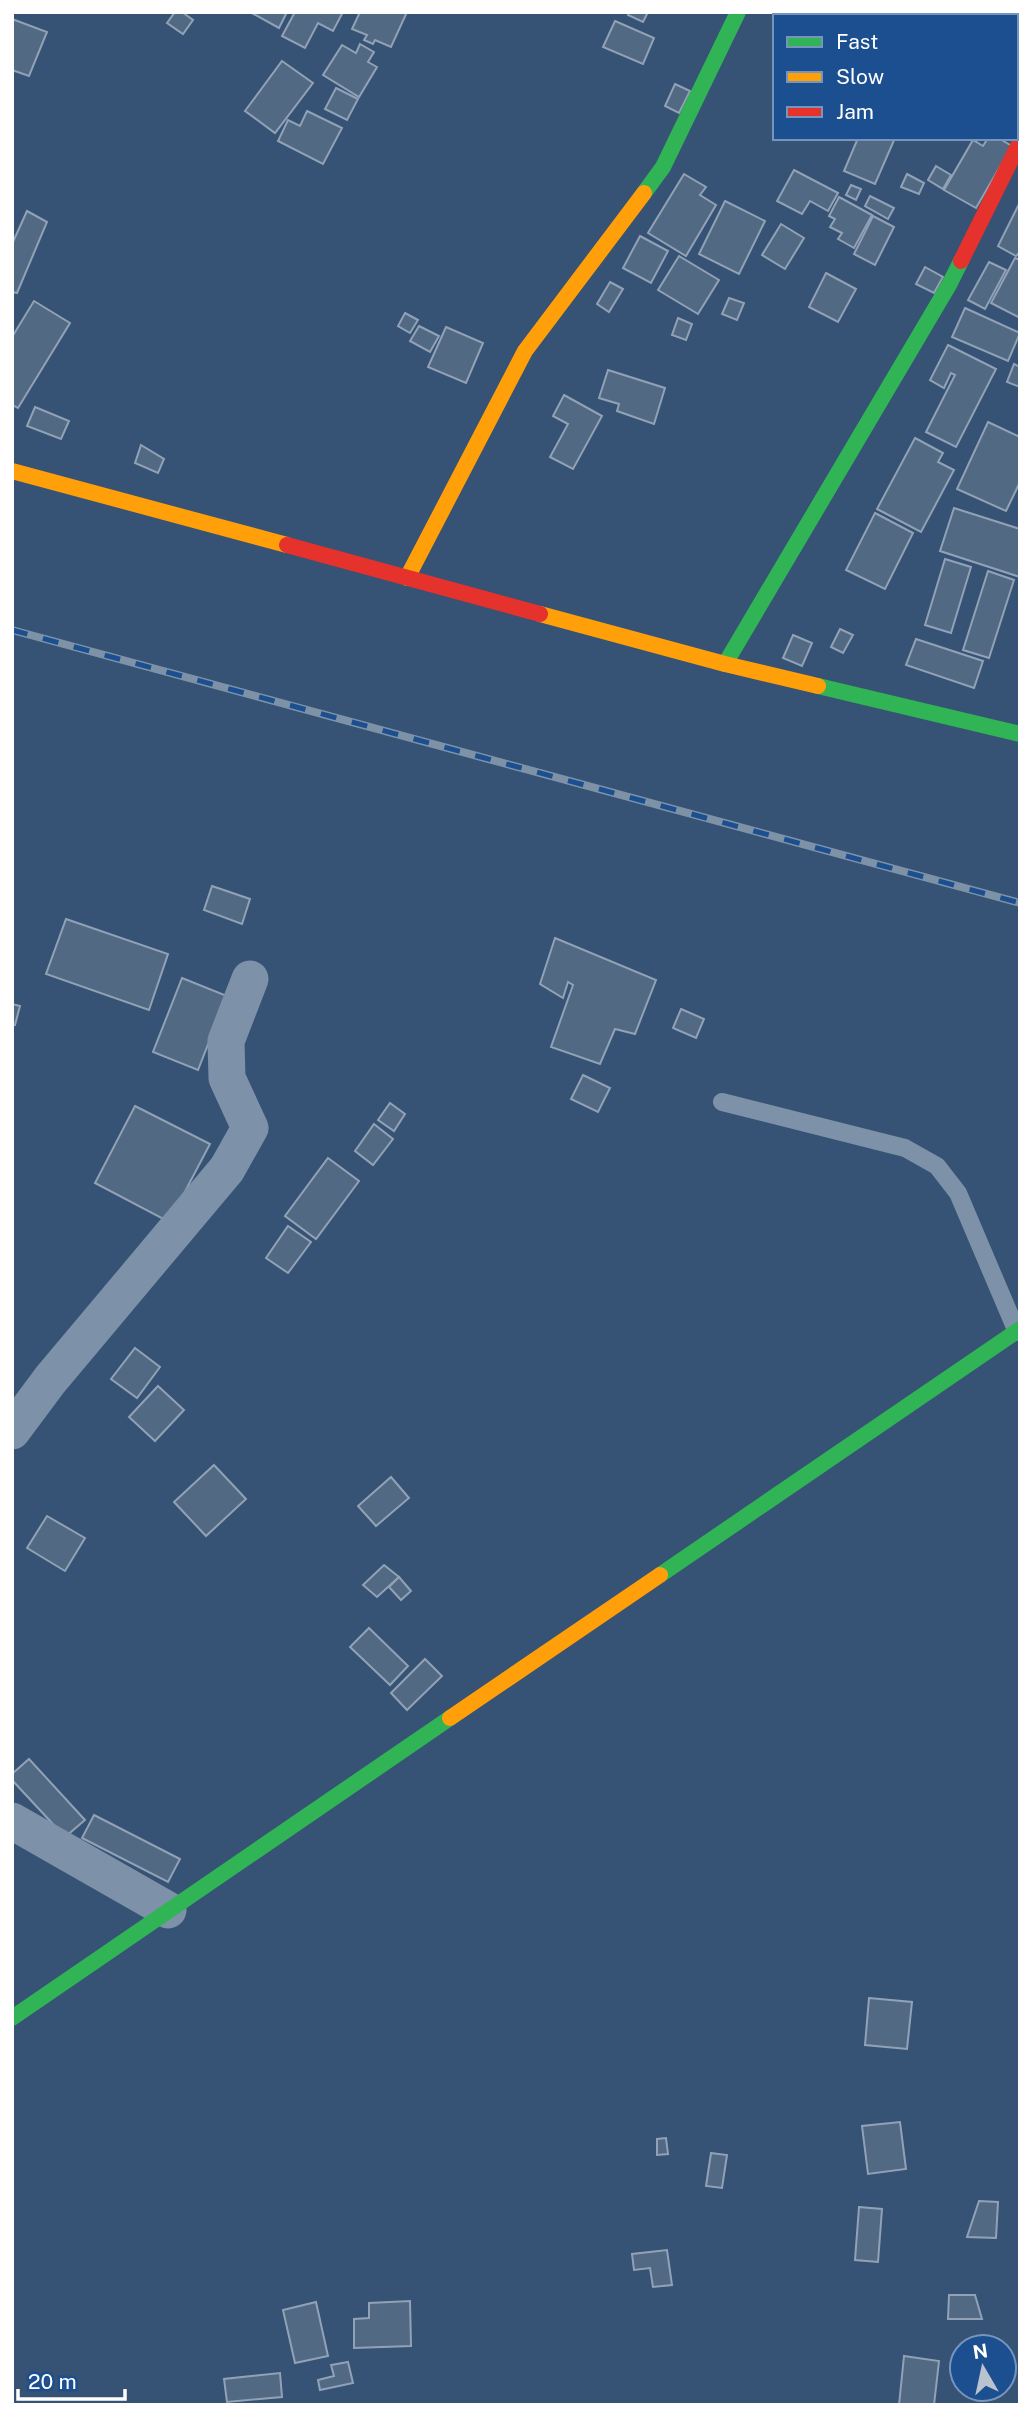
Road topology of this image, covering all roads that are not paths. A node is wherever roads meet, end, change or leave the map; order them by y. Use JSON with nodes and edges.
{"nodes":[{"id":1,"x":738,"y":12,"type":"edge"},
{"id":2,"x":1020,"y":142,"type":"edge"},
{"id":3,"x":12,"y":471,"type":"edge"},
{"id":4,"x":407,"y":578,"type":"junction"},
{"id":5,"x":725,"y":664,"type":"junction"},
{"id":6,"x":1020,"y":734,"type":"edge"},
{"id":7,"x":250,"y":979,"type":"dead end"},
{"id":8,"x":722,"y":1101,"type":"dead end"},
{"id":9,"x":1018,"y":1330,"type":"edge"},
{"id":10,"x":12,"y":1432,"type":"edge"},
{"id":11,"x":12,"y":1821,"type":"edge"},
{"id":12,"x":168,"y":1910,"type":"junction"},
{"id":13,"x":12,"y":2018,"type":"edge"}],
"edges":[{"from":1,"to":4,"type":"main road"},
{"from":2,"to":5,"type":"main road"},
{"from":3,"to":4,"type":"main road"},
{"from":4,"to":5,"type":"main road"},
{"from":5,"to":6,"type":"main road"},
{"from":7,"to":10,"type":"street"},
{"from":8,"to":9,"type":"lane"},
{"from":9,"to":12,"type":"main road"},
{"from":11,"to":12,"type":"street"},
{"from":12,"to":13,"type":"main road"}]}
